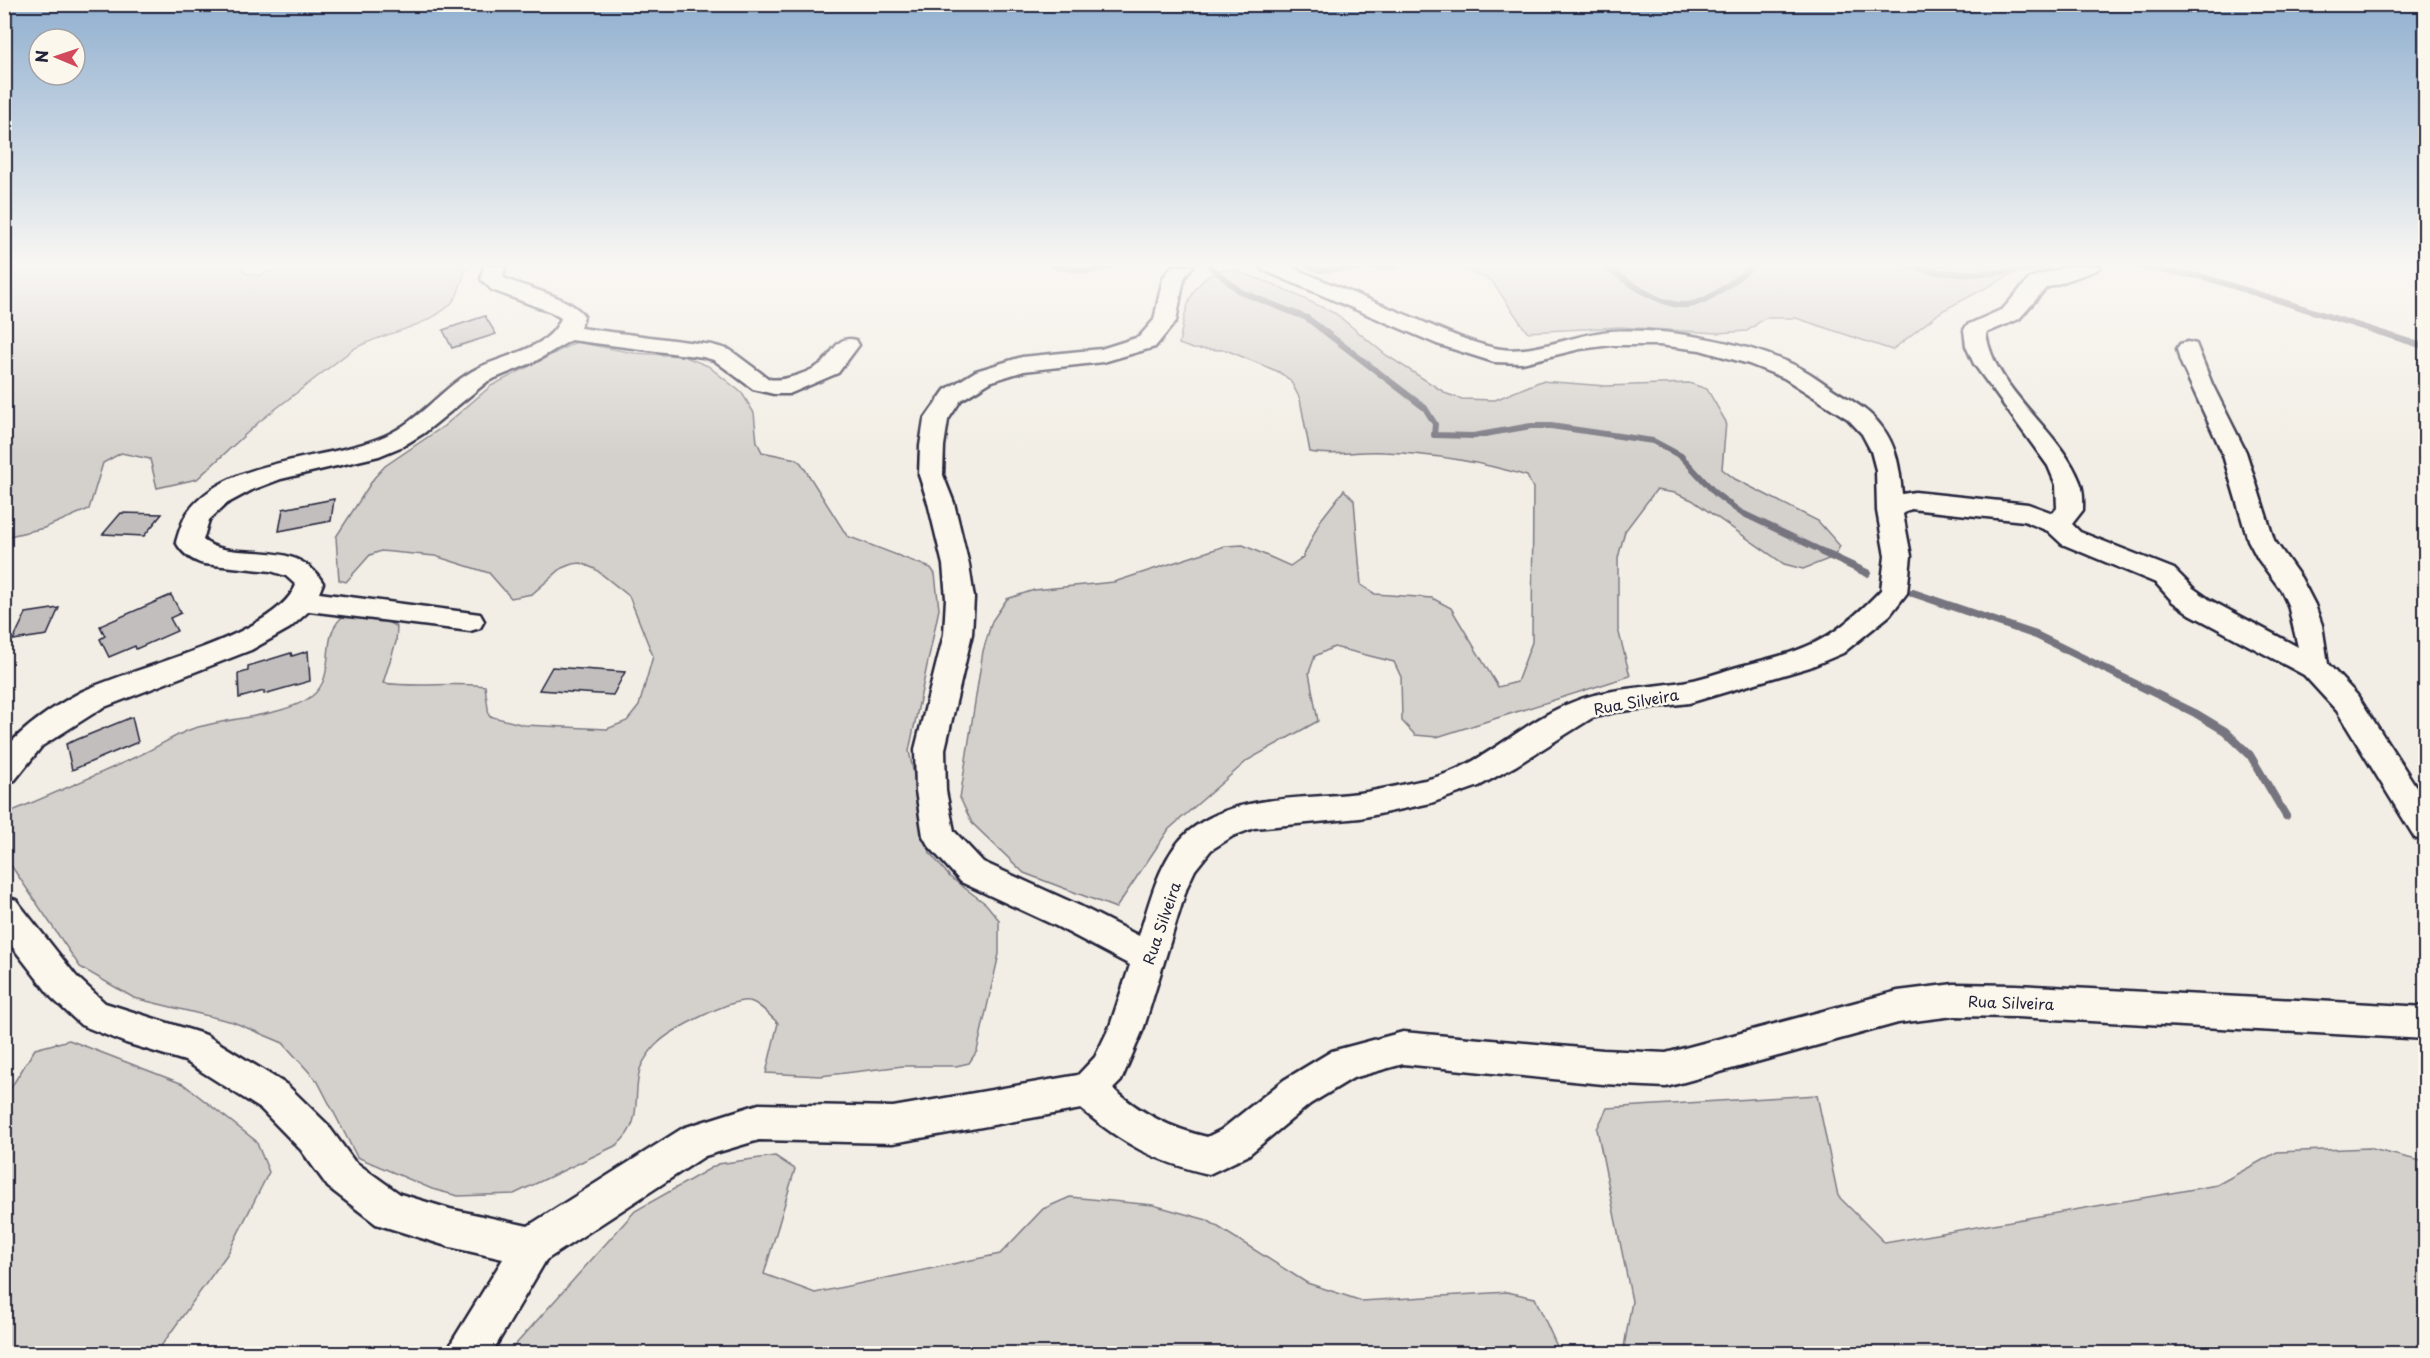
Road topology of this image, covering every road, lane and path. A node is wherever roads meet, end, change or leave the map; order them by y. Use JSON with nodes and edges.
{"nodes":[{"id":1,"x":568,"y":329,"type":"edge"},
{"id":2,"x":1158,"y":329,"type":"edge"},
{"id":3,"x":1422,"y":329,"type":"edge"},
{"id":4,"x":1976,"y":329,"type":"edge"},
{"id":5,"x":567,"y":333,"type":"junction"},
{"id":6,"x":848,"y":345,"type":"dead end"},
{"id":7,"x":2188,"y":349,"type":"dead end"},
{"id":8,"x":1890,"y":511,"type":"junction"},
{"id":9,"x":2057,"y":525,"type":"junction"},
{"id":10,"x":303,"y":601,"type":"junction"},
{"id":11,"x":470,"y":621,"type":"dead end"},
{"id":12,"x":2314,"y":668,"type":"junction"},
{"id":13,"x":4,"y":771,"type":"edge"},
{"id":14,"x":2426,"y":829,"type":"edge"},
{"id":15,"x":4,"y":910,"type":"edge"},
{"id":16,"x":1149,"y":958,"type":"junction"},
{"id":17,"x":2426,"y":1023,"type":"edge"},
{"id":18,"x":1087,"y":1091,"type":"junction"},
{"id":19,"x":532,"y":1246,"type":"junction"},
{"id":20,"x":467,"y":1353,"type":"edge"}],
"edges":[{"from":1,"to":5,"type":"street"},
{"from":2,"to":16,"type":"street"},
{"from":3,"to":8,"type":"street","name":"Rua Silveira"},
{"from":4,"to":9,"type":"street"},
{"from":5,"to":6,"type":"street"},
{"from":5,"to":10,"type":"street"},
{"from":7,"to":12,"type":"street"},
{"from":8,"to":9,"type":"street"},
{"from":8,"to":16,"type":"street","name":"Rua Silveira"},
{"from":9,"to":12,"type":"street"},
{"from":10,"to":11,"type":"street"},
{"from":10,"to":13,"type":"street"},
{"from":12,"to":14,"type":"street"},
{"from":15,"to":19,"type":"street"},
{"from":16,"to":18,"type":"street","name":"Rua Silveira"},
{"from":17,"to":18,"type":"street","name":"Rua Silveira"},
{"from":18,"to":19,"type":"street"},
{"from":19,"to":20,"type":"street"}]}
